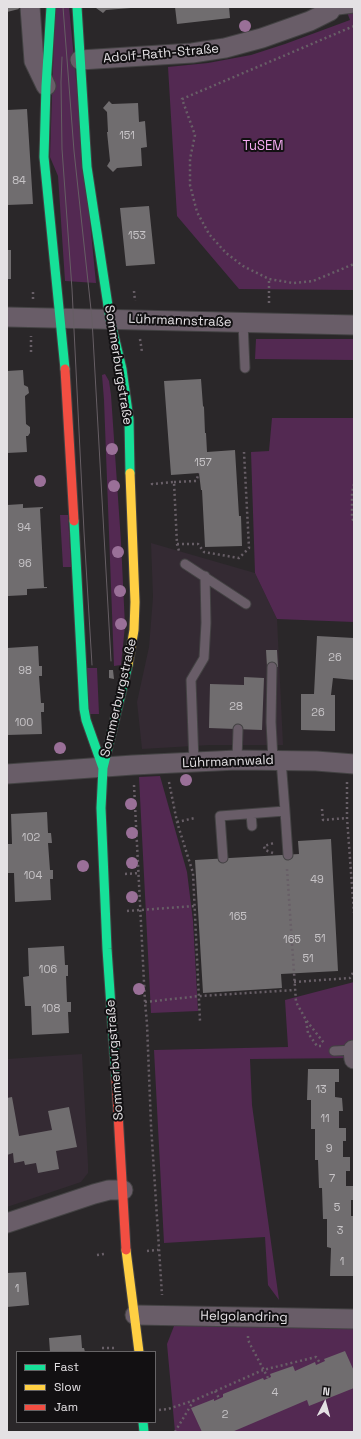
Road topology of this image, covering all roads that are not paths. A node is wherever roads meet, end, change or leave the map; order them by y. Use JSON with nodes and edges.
{"nodes":[{"id":1,"x":30,"y":7,"type":"edge"},
{"id":2,"x":51,"y":7,"type":"edge"},
{"id":3,"x":77,"y":7,"type":"edge"},
{"id":4,"x":354,"y":8,"type":"edge"},
{"id":5,"x":330,"y":9,"type":"edge"},
{"id":6,"x":80,"y":60,"type":"junction"},
{"id":7,"x":46,"y":86,"type":"junction"},
{"id":8,"x":7,"y":317,"type":"edge"},
{"id":9,"x":60,"y":318,"type":"junction"},
{"id":10,"x":110,"y":319,"type":"junction"},
{"id":11,"x":243,"y":323,"type":"junction"},
{"id":12,"x":354,"y":326,"type":"edge"},
{"id":13,"x":245,"y":368,"type":"dead end"},
{"id":14,"x":185,"y":564,"type":"road end"},
{"id":15,"x":205,"y":576,"type":"junction"},
{"id":16,"x":246,"y":604,"type":"dead end"},
{"id":17,"x":272,"y":667,"type":"dead end"},
{"id":18,"x":238,"y":729,"type":"dead end"},
{"id":19,"x":237,"y":760,"type":"junction"},
{"id":20,"x":277,"y":760,"type":"junction"},
{"id":21,"x":194,"y":763,"type":"junction"},
{"id":22,"x":350,"y":764,"type":"edge"},
{"id":23,"x":103,"y":768,"type":"junction"},
{"id":24,"x":7,"y":774,"type":"edge"},
{"id":25,"x":285,"y":811,"type":"junction"},
{"id":26,"x":251,"y":814,"type":"junction"},
{"id":27,"x":252,"y":826,"type":"dead end"},
{"id":28,"x":288,"y":855,"type":"dead end"},
{"id":29,"x":222,"y":858,"type":"dead end"},
{"id":30,"x":330,"y":1049,"type":"road end"},
{"id":31,"x":354,"y":1053,"type":"edge"},
{"id":32,"x":123,"y":1190,"type":"junction"},
{"id":33,"x":7,"y":1223,"type":"edge"},
{"id":34,"x":135,"y":1315,"type":"junction"},
{"id":35,"x":354,"y":1319,"type":"edge"},
{"id":36,"x":138,"y":1351,"type":"edge"}],
"edges":[{"from":1,"to":7,"type":"street","name":"Sommerburgstraße"},
{"from":2,"to":7,"type":"street","name":"Sommerburgstraße"},
{"from":3,"to":6,"type":"street","name":"Sommerburgstraße"},
{"from":4,"to":5,"type":"lane"},
{"from":5,"to":6,"type":"street","name":"Adolf-Rath-Straße"},
{"from":6,"to":10,"type":"street","name":"Sommerburgstraße"},
{"from":7,"to":9,"type":"street","name":"Sommerburgstraße"},
{"from":8,"to":9,"type":"street","name":"Lührmannstraße"},
{"from":9,"to":10,"type":"street","name":"Lührmannstraße"},
{"from":9,"to":23,"type":"street","name":"Sommerburgstraße"},
{"from":10,"to":11,"type":"street","name":"Lührmannstraße"},
{"from":10,"to":23,"type":"street","name":"Sommerburgstraße"},
{"from":11,"to":12,"type":"street","name":"Lührmannstraße"},
{"from":11,"to":13,"type":"lane"},
{"from":14,"to":15,"type":"lane"},
{"from":15,"to":16,"type":"lane"},
{"from":15,"to":21,"type":"lane"},
{"from":17,"to":20,"type":"lane"},
{"from":18,"to":19,"type":"lane"},
{"from":19,"to":20,"type":"street","name":"Lührmannwald"},
{"from":19,"to":21,"type":"street","name":"Lührmannwald"},
{"from":20,"to":22,"type":"street","name":"Lührmannwald"},
{"from":20,"to":25,"type":"lane"},
{"from":21,"to":23,"type":"street","name":"Lührmannwald"},
{"from":23,"to":24,"type":"street","name":"Lührmannwald"},
{"from":23,"to":32,"type":"street","name":"Sommerburgstraße"},
{"from":25,"to":26,"type":"lane"},
{"from":25,"to":28,"type":"lane"},
{"from":26,"to":27,"type":"lane"},
{"from":26,"to":29,"type":"lane"},
{"from":30,"to":31,"type":"lane"},
{"from":32,"to":33,"type":"street"},
{"from":32,"to":34,"type":"street","name":"Sommerburgstraße"},
{"from":34,"to":35,"type":"street","name":"Helgolandring"},
{"from":34,"to":36,"type":"street","name":"Sommerburgstraße"}]}
